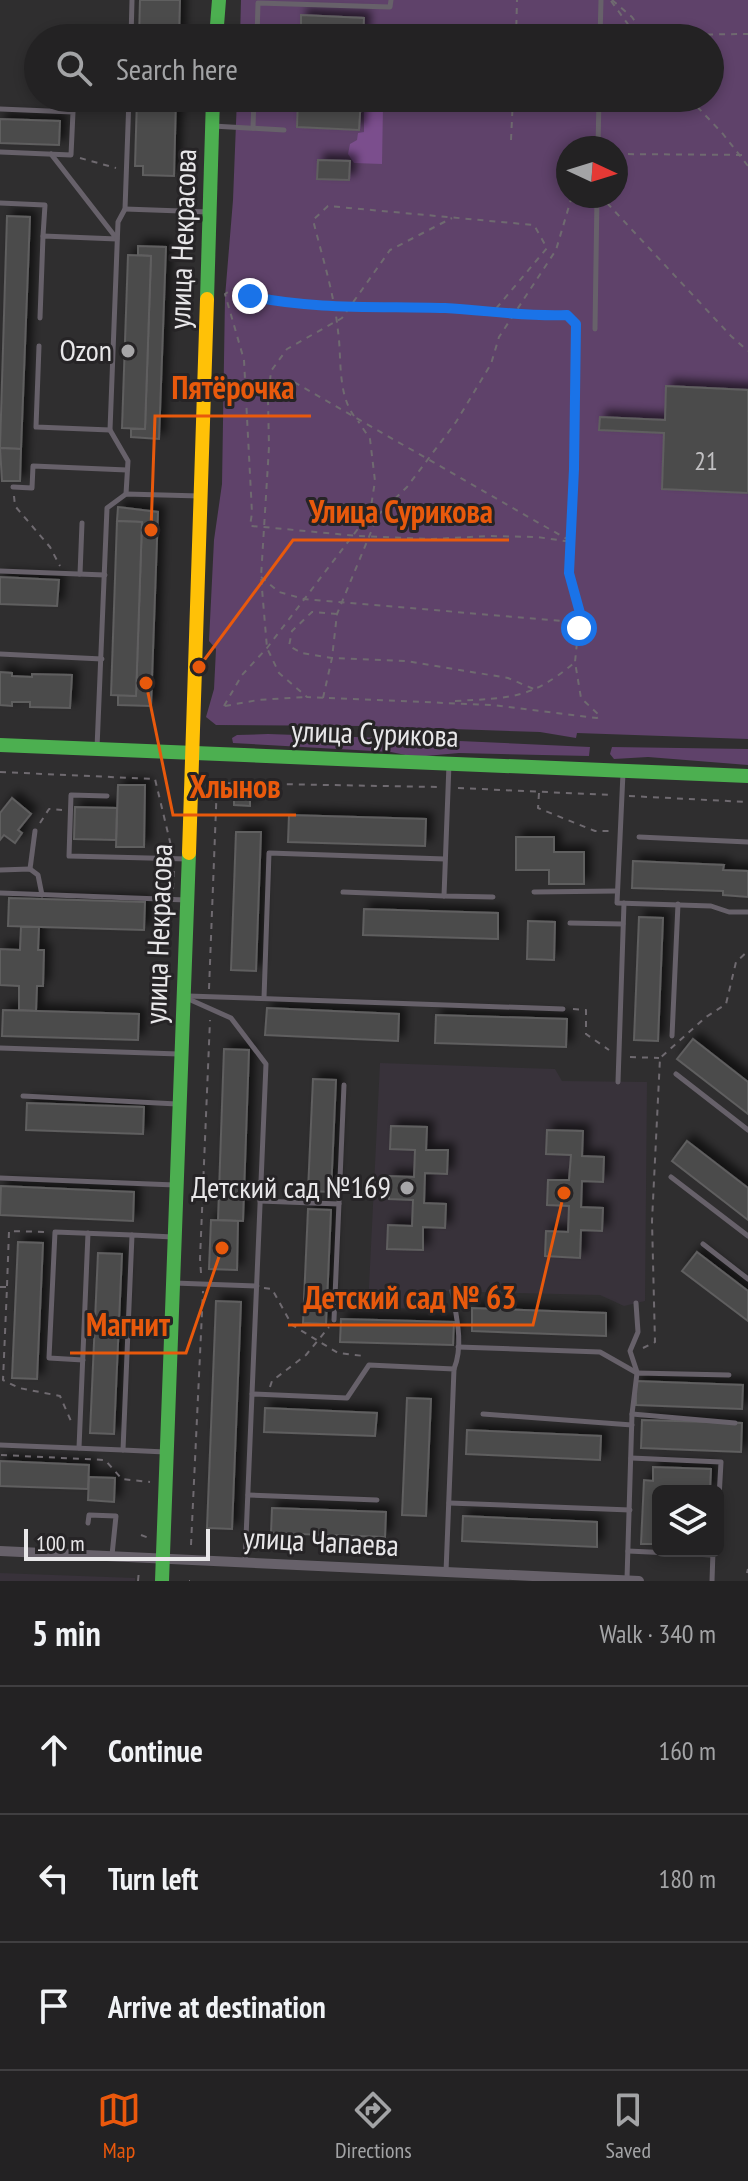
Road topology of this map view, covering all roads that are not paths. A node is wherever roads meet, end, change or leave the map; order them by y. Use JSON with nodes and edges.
{"nodes":[{"id":1,"x":132,"y":0,"type":"edge"},
{"id":2,"x":219,"y":0,"type":"edge"},
{"id":3,"x":391,"y":0,"type":"edge"},
{"id":4,"x":601,"y":0,"type":"edge"},
{"id":5,"x":131,"y":24,"type":"edge"},
{"id":6,"x":217,"y":24,"type":"edge"},
{"id":7,"x":257,"y":24,"type":"edge"},
{"id":8,"x":600,"y":24,"type":"edge"},
{"id":9,"x":0,"y":109,"type":"edge"},
{"id":10,"x":24,"y":110,"type":"edge"},
{"id":11,"x":73,"y":112,"type":"edge"},
{"id":12,"x":128,"y":112,"type":"edge"},
{"id":13,"x":212,"y":112,"type":"edge"},
{"id":14,"x":254,"y":112,"type":"edge"},
{"id":15,"x":599,"y":112,"type":"edge"},
{"id":16,"x":212,"y":126,"type":"junction"},
{"id":17,"x":253,"y":128,"type":"junction"},
{"id":18,"x":284,"y":130,"type":"dead end"},
{"id":19,"x":598,"y":136,"type":"edge"},
{"id":20,"x":0,"y":152,"type":"edge"},
{"id":21,"x":51,"y":154,"type":"junction"},
{"id":22,"x":0,"y":203,"type":"edge"},
{"id":23,"x":599,"y":208,"type":"edge"},
{"id":24,"x":125,"y":209,"type":"junction"},
{"id":25,"x":210,"y":212,"type":"junction"},
{"id":26,"x":43,"y":236,"type":"junction"},
{"id":27,"x":117,"y":239,"type":"junction"},
{"id":28,"x":40,"y":318,"type":"dead end"},
{"id":29,"x":595,"y":329,"type":"dead end"},
{"id":30,"x":39,"y":346,"type":"dead end"},
{"id":31,"x":110,"y":430,"type":"junction"},
{"id":32,"x":127,"y":470,"type":"junction"},
{"id":33,"x":13,"y":487,"type":"road end"},
{"id":34,"x":126,"y":494,"type":"junction"},
{"id":35,"x":201,"y":496,"type":"junction"},
{"id":36,"x":82,"y":523,"type":"dead end"},
{"id":37,"x":0,"y":571,"type":"edge"},
{"id":38,"x":80,"y":574,"type":"junction"},
{"id":39,"x":105,"y":575,"type":"junction"},
{"id":40,"x":0,"y":654,"type":"edge"},
{"id":41,"x":102,"y":659,"type":"junction"},
{"id":42,"x":0,"y":745,"type":"edge"},
{"id":43,"x":97,"y":749,"type":"junction"},
{"id":44,"x":194,"y":753,"type":"junction"},
{"id":45,"x":449,"y":763,"type":"junction"},
{"id":46,"x":623,"y":772,"type":"junction"},
{"id":47,"x":748,"y":776,"type":"edge"},
{"id":48,"x":107,"y":796,"type":"dead end"},
{"id":49,"x":35,"y":831,"type":"road end"},
{"id":50,"x":639,"y":837,"type":"dead end"},
{"id":51,"x":748,"y":842,"type":"edge"},
{"id":52,"x":188,"y":859,"type":"junction"},
{"id":53,"x":445,"y":859,"type":"junction"},
{"id":54,"x":30,"y":869,"type":"junction"},
{"id":55,"x":0,"y":870,"type":"edge"},
{"id":56,"x":617,"y":891,"type":"junction"},
{"id":57,"x":343,"y":892,"type":"dead end"},
{"id":58,"x":534,"y":892,"type":"dead end"},
{"id":59,"x":0,"y":893,"type":"edge"},
{"id":60,"x":42,"y":895,"type":"junction"},
{"id":61,"x":444,"y":896,"type":"junction"},
{"id":62,"x":493,"y":897,"type":"dead end"},
{"id":63,"x":187,"y":900,"type":"junction"},
{"id":64,"x":624,"y":903,"type":"junction"},
{"id":65,"x":678,"y":904,"type":"junction"},
{"id":66,"x":748,"y":912,"type":"edge"},
{"id":67,"x":570,"y":923,"type":"dead end"},
{"id":68,"x":623,"y":924,"type":"junction"},
{"id":69,"x":184,"y":996,"type":"junction"},
{"id":70,"x":264,"y":998,"type":"junction"},
{"id":71,"x":563,"y":1009,"type":"road end"},
{"id":72,"x":672,"y":1036,"type":"dead end"},
{"id":73,"x":0,"y":1048,"type":"edge"},
{"id":74,"x":180,"y":1054,"type":"junction"},
{"id":75,"x":676,"y":1074,"type":"dead end"},
{"id":76,"x":618,"y":1082,"type":"dead end"},
{"id":77,"x":344,"y":1085,"type":"dead end"},
{"id":78,"x":23,"y":1096,"type":"dead end"},
{"id":79,"x":178,"y":1104,"type":"junction"},
{"id":80,"x":748,"y":1130,"type":"edge"},
{"id":81,"x":671,"y":1177,"type":"dead end"},
{"id":82,"x":0,"y":1178,"type":"edge"},
{"id":83,"x":175,"y":1185,"type":"junction"},
{"id":84,"x":260,"y":1201,"type":"junction"},
{"id":85,"x":339,"y":1204,"type":"junction"},
{"id":86,"x":88,"y":1233,"type":"junction"},
{"id":87,"x":132,"y":1235,"type":"junction"},
{"id":88,"x":748,"y":1236,"type":"edge"},
{"id":89,"x":173,"y":1237,"type":"junction"},
{"id":90,"x":703,"y":1244,"type":"dead end"},
{"id":91,"x":748,"y":1279,"type":"edge"},
{"id":92,"x":172,"y":1283,"type":"junction"},
{"id":93,"x":257,"y":1286,"type":"junction"},
{"id":94,"x":452,"y":1291,"type":"dead end"},
{"id":95,"x":636,"y":1303,"type":"dead end"},
{"id":96,"x":334,"y":1320,"type":"road end"},
{"id":97,"x":458,"y":1347,"type":"junction"},
{"id":98,"x":83,"y":1360,"type":"junction"},
{"id":99,"x":454,"y":1369,"type":"junction"},
{"id":100,"x":637,"y":1373,"type":"junction"},
{"id":101,"x":729,"y":1375,"type":"dead end"},
{"id":102,"x":252,"y":1394,"type":"junction"},
{"id":103,"x":483,"y":1414,"type":"dead end"},
{"id":104,"x":632,"y":1414,"type":"junction"},
{"id":105,"x":735,"y":1423,"type":"dead end"},
{"id":106,"x":632,"y":1425,"type":"junction"},
{"id":107,"x":0,"y":1445,"type":"edge"},
{"id":108,"x":79,"y":1448,"type":"junction"},
{"id":109,"x":123,"y":1450,"type":"junction"},
{"id":110,"x":166,"y":1452,"type":"junction"},
{"id":111,"x":631,"y":1458,"type":"junction"},
{"id":112,"x":720,"y":1485,"type":"edge"},
{"id":113,"x":248,"y":1495,"type":"junction"},
{"id":114,"x":377,"y":1500,"type":"dead end"},
{"id":115,"x":449,"y":1503,"type":"junction"},
{"id":116,"x":630,"y":1510,"type":"junction"},
{"id":117,"x":88,"y":1523,"type":"dead end"},
{"id":118,"x":0,"y":1551,"type":"edge"},
{"id":119,"x":628,"y":1551,"type":"junction"},
{"id":120,"x":652,"y":1552,"type":"edge"},
{"id":121,"x":112,"y":1556,"type":"junction"},
{"id":122,"x":713,"y":1557,"type":"edge"},
{"id":123,"x":163,"y":1558,"type":"junction"},
{"id":124,"x":245,"y":1563,"type":"junction"},
{"id":125,"x":446,"y":1573,"type":"junction"},
{"id":126,"x":530,"y":1579,"type":"edge"},
{"id":127,"x":627,"y":1580,"type":"edge"},
{"id":128,"x":162,"y":1581,"type":"edge"},
{"id":129,"x":639,"y":1581,"type":"edge"},
{"id":130,"x":712,"y":1581,"type":"edge"}],
"edges":[{"from":1,"to":5,"type":"lane"},
{"from":2,"to":6,"type":"street"},
{"from":3,"to":7,"type":"lane"},
{"from":4,"to":8,"type":"lane"},
{"from":9,"to":10,"type":"lane"},
{"from":11,"to":21,"type":"lane"},
{"from":12,"to":24,"type":"lane"},
{"from":13,"to":16,"type":"street","name":"улица Некрасова"},
{"from":14,"to":17,"type":"lane"},
{"from":15,"to":19,"type":"lane"},
{"from":16,"to":17,"type":"lane"},
{"from":16,"to":25,"type":"street","name":"улица Некрасова"},
{"from":17,"to":18,"type":"lane"},
{"from":20,"to":21,"type":"lane"},
{"from":21,"to":27,"type":"lane"},
{"from":22,"to":26,"type":"lane"},
{"from":23,"to":29,"type":"lane"},
{"from":24,"to":25,"type":"lane"},
{"from":24,"to":27,"type":"lane"},
{"from":25,"to":35,"type":"street","name":"улица Некрасова"},
{"from":26,"to":27,"type":"lane"},
{"from":26,"to":28,"type":"lane"},
{"from":27,"to":31,"type":"lane"},
{"from":30,"to":31,"type":"lane"},
{"from":31,"to":32,"type":"lane"},
{"from":32,"to":33,"type":"lane"},
{"from":32,"to":34,"type":"lane"},
{"from":34,"to":35,"type":"lane"},
{"from":34,"to":39,"type":"lane"},
{"from":35,"to":44,"type":"street","name":"улица Некрасова"},
{"from":36,"to":38,"type":"lane"},
{"from":37,"to":38,"type":"lane"},
{"from":38,"to":39,"type":"lane"},
{"from":39,"to":41,"type":"lane"},
{"from":40,"to":41,"type":"lane"},
{"from":41,"to":43,"type":"lane"},
{"from":42,"to":43,"type":"street","name":"улица Сурикова"},
{"from":43,"to":44,"type":"street","name":"улица Сурикова"},
{"from":44,"to":45,"type":"street","name":"улица Сурикова"},
{"from":44,"to":52,"type":"street","name":"улица Некрасова"},
{"from":45,"to":46,"type":"street","name":"улица Сурикова"},
{"from":45,"to":53,"type":"lane"},
{"from":46,"to":47,"type":"street","name":"улица Сурикова"},
{"from":46,"to":56,"type":"lane"},
{"from":48,"to":52,"type":"lane"},
{"from":49,"to":54,"type":"lane"},
{"from":50,"to":51,"type":"lane"},
{"from":52,"to":63,"type":"street","name":"улица Некрасова"},
{"from":53,"to":61,"type":"lane"},
{"from":53,"to":70,"type":"lane"},
{"from":54,"to":55,"type":"lane"},
{"from":54,"to":60,"type":"lane"},
{"from":56,"to":58,"type":"lane"},
{"from":56,"to":64,"type":"lane"},
{"from":57,"to":61,"type":"lane"},
{"from":59,"to":60,"type":"lane"},
{"from":60,"to":63,"type":"lane"},
{"from":61,"to":62,"type":"lane"},
{"from":63,"to":69,"type":"street","name":"улица Некрасова"},
{"from":64,"to":65,"type":"lane"},
{"from":64,"to":68,"type":"lane"},
{"from":65,"to":66,"type":"lane"},
{"from":65,"to":72,"type":"lane"},
{"from":67,"to":68,"type":"lane"},
{"from":68,"to":76,"type":"lane"},
{"from":69,"to":70,"type":"lane"},
{"from":69,"to":74,"type":"street","name":"улица Некрасова"},
{"from":69,"to":84,"type":"lane"},
{"from":70,"to":71,"type":"lane"},
{"from":73,"to":74,"type":"lane"},
{"from":74,"to":79,"type":"street","name":"улица Некрасова"},
{"from":75,"to":80,"type":"lane"},
{"from":77,"to":85,"type":"lane"},
{"from":78,"to":79,"type":"lane"},
{"from":79,"to":83,"type":"street","name":"улица Некрасова"},
{"from":81,"to":88,"type":"lane"},
{"from":82,"to":83,"type":"lane"},
{"from":83,"to":89,"type":"street","name":"улица Некрасова"},
{"from":84,"to":85,"type":"lane"},
{"from":84,"to":93,"type":"lane"},
{"from":85,"to":96,"type":"lane"},
{"from":86,"to":87,"type":"lane"},
{"from":86,"to":98,"type":"lane"},
{"from":86,"to":98,"type":"lane"},
{"from":87,"to":89,"type":"lane"},
{"from":87,"to":109,"type":"lane"},
{"from":89,"to":92,"type":"street","name":"улица Некрасова"},
{"from":90,"to":91,"type":"lane"},
{"from":92,"to":93,"type":"lane"},
{"from":92,"to":110,"type":"street","name":"улица Некрасова"},
{"from":93,"to":102,"type":"lane"},
{"from":94,"to":97,"type":"lane"},
{"from":95,"to":100,"type":"lane"},
{"from":97,"to":99,"type":"lane"},
{"from":97,"to":100,"type":"lane"},
{"from":98,"to":108,"type":"lane"},
{"from":99,"to":102,"type":"lane"},
{"from":99,"to":115,"type":"lane"},
{"from":100,"to":101,"type":"lane"},
{"from":100,"to":104,"type":"lane"},
{"from":102,"to":113,"type":"lane"},
{"from":103,"to":106,"type":"lane"},
{"from":104,"to":105,"type":"lane"},
{"from":104,"to":106,"type":"lane"},
{"from":106,"to":111,"type":"lane"},
{"from":107,"to":108,"type":"lane"},
{"from":108,"to":109,"type":"lane"},
{"from":109,"to":110,"type":"lane"},
{"from":110,"to":123,"type":"street","name":"улица Некрасова"},
{"from":111,"to":112,"type":"lane"},
{"from":111,"to":116,"type":"lane"},
{"from":113,"to":114,"type":"lane"},
{"from":113,"to":124,"type":"lane"},
{"from":115,"to":116,"type":"lane"},
{"from":115,"to":125,"type":"lane"},
{"from":116,"to":119,"type":"lane"},
{"from":117,"to":121,"type":"lane"},
{"from":118,"to":121,"type":"street","name":"улица Чапаева"},
{"from":119,"to":120,"type":"lane"},
{"from":119,"to":127,"type":"lane"},
{"from":121,"to":123,"type":"street","name":"улица Чапаева"},
{"from":122,"to":130,"type":"lane"},
{"from":123,"to":124,"type":"street","name":"улица Чапаева"},
{"from":123,"to":128,"type":"street","name":"улица Некрасова"},
{"from":124,"to":125,"type":"street","name":"улица Чапаева"},
{"from":125,"to":126,"type":"street","name":"улица Чапаева"},
{"from":126,"to":127,"type":"street","name":"улица Чапаева"},
{"from":127,"to":129,"type":"street","name":"улица Чапаева"}]}
